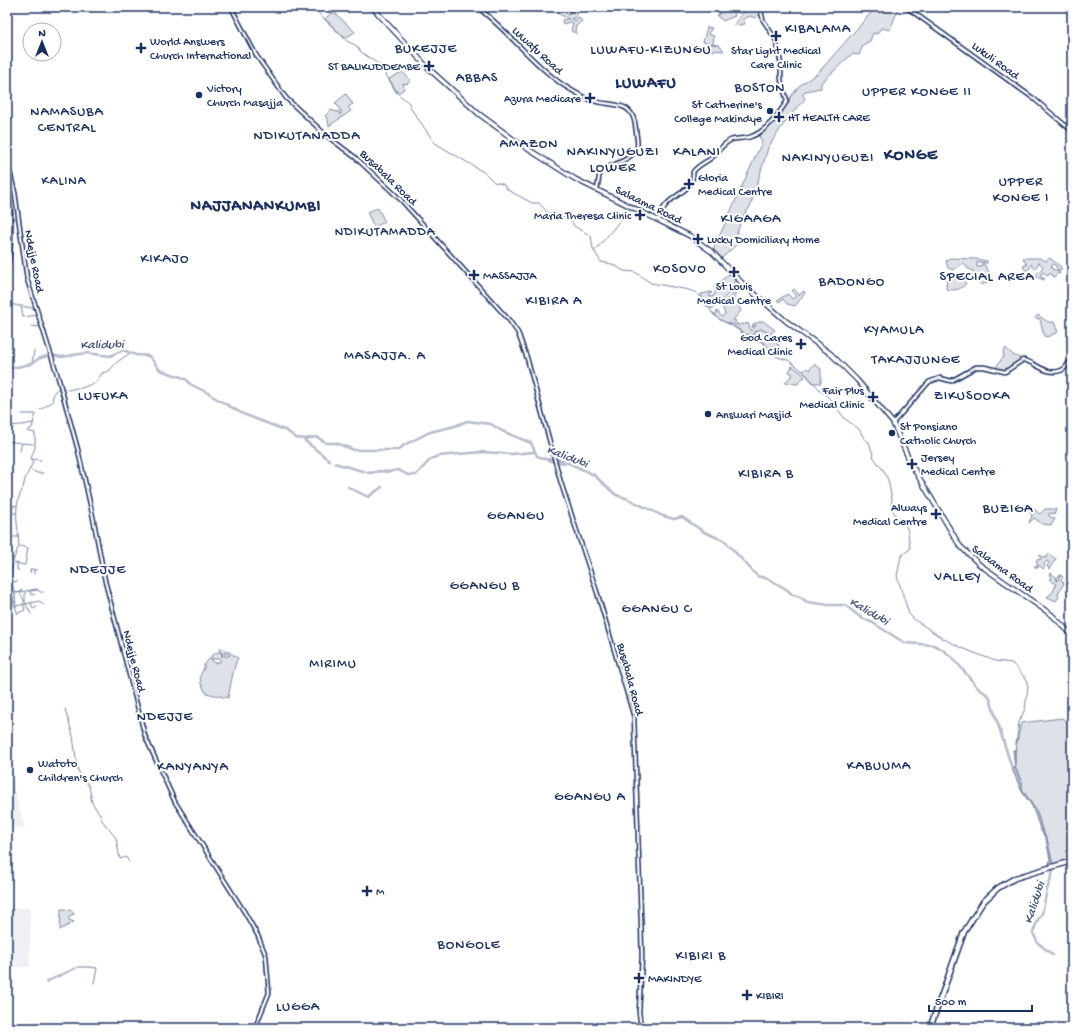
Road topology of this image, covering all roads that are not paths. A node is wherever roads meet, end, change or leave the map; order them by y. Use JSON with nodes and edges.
{"nodes":[{"id":1,"x":231,"y":7,"type":"edge"},
{"id":2,"x":372,"y":7,"type":"edge"},
{"id":3,"x":477,"y":7,"type":"edge"},
{"id":4,"x":760,"y":7,"type":"edge"},
{"id":5,"x":906,"y":7,"type":"edge"},
{"id":6,"x":1072,"y":131,"type":"edge"},
{"id":7,"x":7,"y":160,"type":"edge"},
{"id":8,"x":7,"y":189,"type":"edge"},
{"id":9,"x":597,"y":190,"type":"junction"},
{"id":10,"x":7,"y":203,"type":"edge"},
{"id":11,"x":659,"y":219,"type":"junction"},
{"id":12,"x":7,"y":250,"type":"edge"},
{"id":13,"x":7,"y":269,"type":"edge"},
{"id":14,"x":1072,"y":359,"type":"edge"},
{"id":15,"x":893,"y":423,"type":"junction"},
{"id":16,"x":1072,"y":635,"type":"edge"},
{"id":17,"x":1072,"y":862,"type":"edge"},
{"id":18,"x":255,"y":1028,"type":"edge"},
{"id":19,"x":641,"y":1028,"type":"edge"},
{"id":20,"x":932,"y":1028,"type":"edge"}],
"edges":[{"from":1,"to":19,"type":"street","name":"Busabala Road"},
{"from":2,"to":9,"type":"main road","name":"Salaama Road"},
{"from":3,"to":9,"type":"street","name":"Luwafu Road"},
{"from":4,"to":11,"type":"street"},
{"from":5,"to":6,"type":"street","name":"Lukuli Road"},
{"from":7,"to":18,"type":"street","name":"Ndejje Road"},
{"from":8,"to":13,"type":"main road"},
{"from":9,"to":11,"type":"main road","name":"Salaama Road"},
{"from":10,"to":12,"type":"main road"},
{"from":11,"to":15,"type":"main road","name":"Salaama Road"},
{"from":14,"to":15,"type":"street"},
{"from":15,"to":16,"type":"main road","name":"Salaama Road"},
{"from":17,"to":20,"type":"highway"}]}
